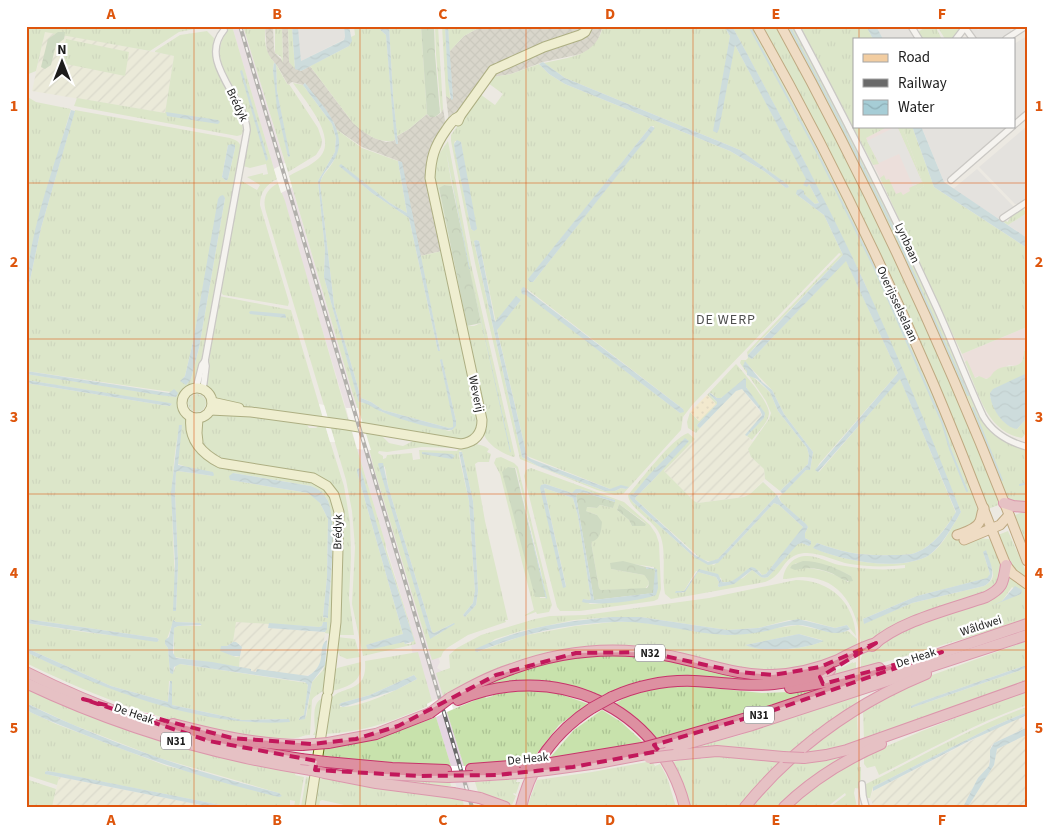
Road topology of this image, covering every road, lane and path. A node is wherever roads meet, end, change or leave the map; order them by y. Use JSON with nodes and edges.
{"nodes":[{"id":1,"x":588,"y":26,"type":"edge"},
{"id":2,"x":757,"y":26,"type":"edge"},
{"id":3,"x":781,"y":26,"type":"edge"},
{"id":4,"x":796,"y":26,"type":"edge"},
{"id":5,"x":911,"y":26,"type":"edge"},
{"id":6,"x":1026,"y":26,"type":"edge"},
{"id":7,"x":965,"y":27,"type":"edge"},
{"id":8,"x":224,"y":30,"type":"dead end"},
{"id":9,"x":918,"y":38,"type":"edge"},
{"id":10,"x":957,"y":38,"type":"edge"},
{"id":11,"x":972,"y":38,"type":"edge"},
{"id":12,"x":1008,"y":38,"type":"edge"},
{"id":13,"x":1027,"y":114,"type":"edge"},
{"id":14,"x":1016,"y":123,"type":"edge"},
{"id":15,"x":1011,"y":128,"type":"edge"},
{"id":16,"x":951,"y":180,"type":"dead end"},
{"id":17,"x":1027,"y":202,"type":"edge"},
{"id":18,"x":1004,"y":218,"type":"dead end"},
{"id":19,"x":200,"y":390,"type":"junction"},
{"id":20,"x":211,"y":406,"type":"junction"},
{"id":21,"x":194,"y":417,"type":"junction"},
{"id":22,"x":1027,"y":448,"type":"edge"},
{"id":23,"x":1004,"y":503,"type":"junction"},
{"id":24,"x":1026,"y":507,"type":"edge"},
{"id":25,"x":984,"y":508,"type":"junction"},
{"id":26,"x":998,"y":521,"type":"junction"},
{"id":27,"x":976,"y":532,"type":"junction"},
{"id":28,"x":961,"y":538,"type":"dead end"},
{"id":29,"x":996,"y":541,"type":"junction"},
{"id":30,"x":1027,"y":561,"type":"edge"},
{"id":31,"x":1006,"y":565,"type":"junction"},
{"id":32,"x":1027,"y":584,"type":"edge"},
{"id":33,"x":1027,"y":624,"type":"edge"},
{"id":34,"x":1027,"y":636,"type":"edge"},
{"id":35,"x":942,"y":652,"type":"joint"},
{"id":36,"x":858,"y":653,"type":"junction"},
{"id":37,"x":26,"y":672,"type":"edge"},
{"id":38,"x":678,"y":682,"type":"junction"},
{"id":39,"x":859,"y":682,"type":"junction"},
{"id":40,"x":26,"y":683,"type":"edge"},
{"id":41,"x":1027,"y":686,"type":"edge"},
{"id":42,"x":83,"y":699,"type":"junction"},
{"id":43,"x":451,"y":700,"type":"junction"},
{"id":44,"x":669,"y":748,"type":"junction"},
{"id":45,"x":856,"y":751,"type":"junction"},
{"id":46,"x":643,"y":754,"type":"junction"},
{"id":47,"x":300,"y":763,"type":"junction"},
{"id":48,"x":325,"y":769,"type":"junction"},
{"id":49,"x":862,"y":784,"type":"dead end"},
{"id":50,"x":310,"y":807,"type":"edge"},
{"id":51,"x":505,"y":807,"type":"edge"},
{"id":52,"x":521,"y":807,"type":"edge"},
{"id":53,"x":685,"y":807,"type":"edge"},
{"id":54,"x":746,"y":807,"type":"edge"},
{"id":55,"x":784,"y":807,"type":"edge"},
{"id":56,"x":866,"y":807,"type":"edge"}],
"edges":[{"from":1,"to":20,"type":"street","name":"Weverij"},
{"from":2,"to":25,"type":"main road","name":"Overijsselselaan"},
{"from":3,"to":23,"type":"main road","name":"Overijsselselaan"},
{"from":4,"to":22,"type":"street","name":"Lynbaan"},
{"from":5,"to":9,"type":"street"},
{"from":6,"to":12,"type":"street"},
{"from":7,"to":10,"type":"street"},
{"from":7,"to":11,"type":"street"},
{"from":8,"to":19,"type":"street","name":"Brédyk"},
{"from":13,"to":14,"type":"street"},
{"from":15,"to":16,"type":"street"},
{"from":17,"to":18,"type":"street"},
{"from":19,"to":20,"type":"street"},
{"from":19,"to":21,"type":"street"},
{"from":20,"to":21,"type":"street"},
{"from":21,"to":50,"type":"street","name":"Brédyk"},
{"from":23,"to":24,"type":"highway"},
{"from":23,"to":26,"type":"main road","name":"Overijsselselaan"},
{"from":24,"to":26,"type":"highway"},
{"from":25,"to":26,"type":"main road","name":"Overijsselselaan"},
{"from":25,"to":27,"type":"main road"},
{"from":26,"to":27,"type":"main road"},
{"from":26,"to":29,"type":"main road","name":"Overijsselselaan"},
{"from":26,"to":30,"type":"main road","name":"Overijsselselaan"},
{"from":27,"to":28,"type":"main road"},
{"from":27,"to":29,"type":"main road"},
{"from":29,"to":31,"type":"main road","name":"Overijsselselaan"},
{"from":31,"to":32,"type":"main road","name":"Overijsselselaan"},
{"from":31,"to":36,"type":"highway","number":"N32"},
{"from":33,"to":35,"type":"highway","name":"Wâldwei","number":"N31"},
{"from":34,"to":39,"type":"highway","name":"De Heak","number":"N31"},
{"from":34,"to":54,"type":"highway"},
{"from":35,"to":39,"type":"highway","name":"De Heak","number":"N31"},
{"from":36,"to":38,"type":"highway","number":"N31"},
{"from":36,"to":43,"type":"highway","number":"N32"},
{"from":37,"to":42,"type":"highway","name":"De Heak","number":"N31"},
{"from":38,"to":39,"type":"highway","number":"N31"},
{"from":38,"to":52,"type":"highway","number":"N31","bridge":true},
{"from":39,"to":44,"type":"highway","name":"De Heak","number":"N31"},
{"from":40,"to":47,"type":"highway","name":"De Heak","number":"N31"},
{"from":41,"to":45,"type":"highway"},
{"from":42,"to":43,"type":"highway","number":"N32","bridge":true},
{"from":42,"to":47,"type":"highway","name":"De Heak","number":"N31"},
{"from":43,"to":53,"type":"highway","number":"N32"},
{"from":44,"to":45,"type":"highway","number":"N31","bridge":true},
{"from":44,"to":46,"type":"highway","name":"De Heak","number":"N31","bridge":true},
{"from":44,"to":46,"type":"highway","number":"N31","bridge":true},
{"from":45,"to":55,"type":"highway"},
{"from":46,"to":48,"type":"highway","name":"De Heak","number":"N31","bridge":true},
{"from":47,"to":48,"type":"highway","name":"De Heak","number":"N31","bridge":true},
{"from":47,"to":48,"type":"highway","name":"De Heak","number":"N31","bridge":true},
{"from":48,"to":51,"type":"highway","number":"N31","bridge":true},
{"from":49,"to":56,"type":"street"}]}
